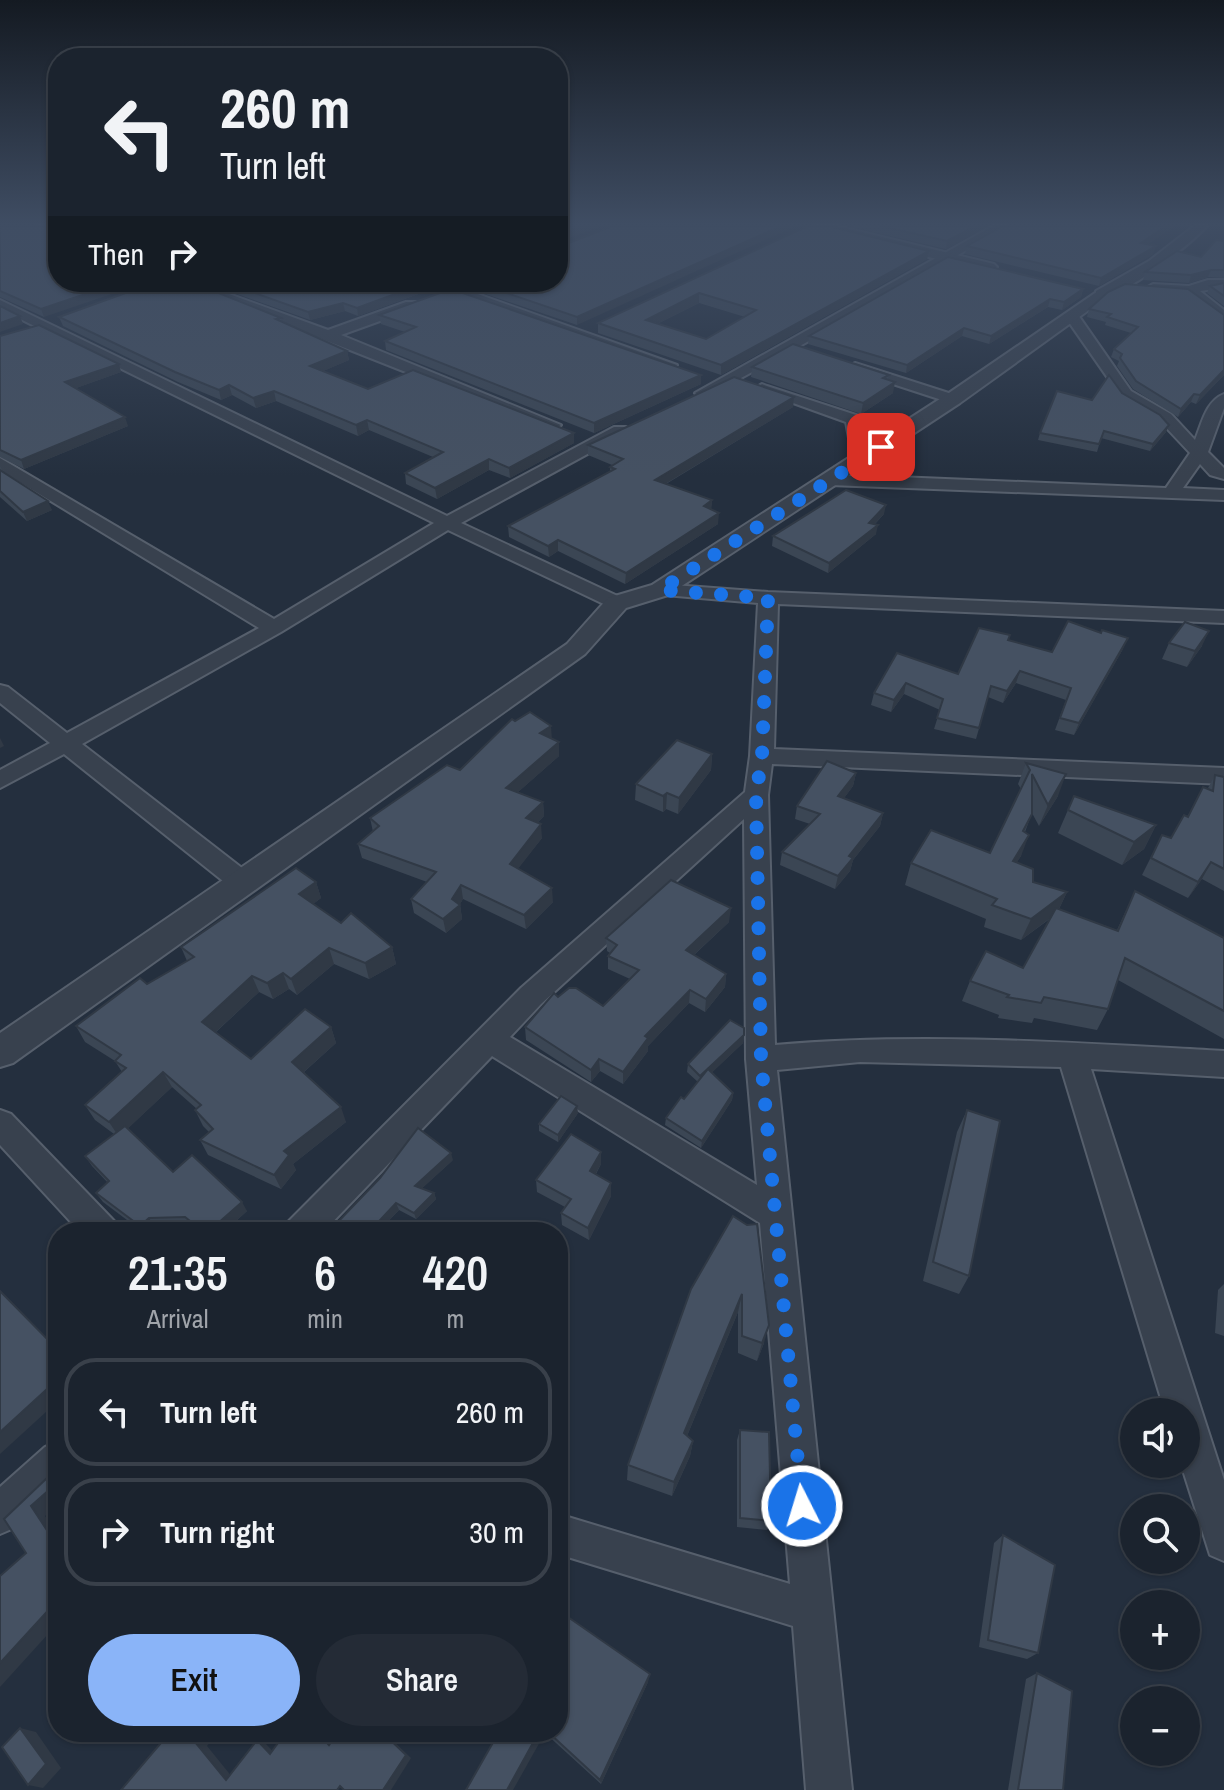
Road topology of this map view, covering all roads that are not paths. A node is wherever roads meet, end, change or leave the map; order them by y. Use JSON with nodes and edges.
{"nodes":[{"id":1,"x":11,"y":310,"type":"edge"},
{"id":2,"x":259,"y":310,"type":"edge"},
{"id":3,"x":398,"y":310,"type":"edge"},
{"id":4,"x":515,"y":310,"type":"edge"},
{"id":5,"x":861,"y":310,"type":"edge"},
{"id":6,"x":1078,"y":310,"type":"edge"},
{"id":7,"x":1071,"y":315,"type":"junction"},
{"id":8,"x":594,"y":325,"type":"dead end"},
{"id":9,"x":580,"y":332,"type":"junction"},
{"id":10,"x":328,"y":335,"type":"junction"},
{"id":11,"x":835,"y":360,"type":"edge"},
{"id":12,"x":679,"y":368,"type":"edge"},
{"id":13,"x":721,"y":381,"type":"junction"},
{"id":14,"x":953,"y":399,"type":"junction"},
{"id":15,"x":1224,"y":399,"type":"edge"},
{"id":16,"x":680,"y":403,"type":"edge"},
{"id":17,"x":637,"y":423,"type":"edge"},
{"id":18,"x":579,"y":436,"type":"junction"},
{"id":19,"x":1199,"y":453,"type":"junction"},
{"id":20,"x":0,"y":463,"type":"edge"},
{"id":21,"x":864,"y":469,"type":"junction"},
{"id":22,"x":1224,"y":474,"type":"edge"},
{"id":23,"x":1172,"y":491,"type":"junction"},
{"id":24,"x":1224,"y":495,"type":"edge"},
{"id":25,"x":447,"y":523,"type":"junction"},
{"id":26,"x":660,"y":590,"type":"junction"},
{"id":27,"x":768,"y":598,"type":"junction"},
{"id":28,"x":617,"y":603,"type":"junction"},
{"id":29,"x":1224,"y":617,"type":"edge"},
{"id":30,"x":274,"y":628,"type":"junction"},
{"id":31,"x":0,"y":692,"type":"edge"},
{"id":32,"x":68,"y":743,"type":"junction"},
{"id":33,"x":762,"y":756,"type":"junction"},
{"id":34,"x":1224,"y":776,"type":"edge"},
{"id":35,"x":0,"y":780,"type":"edge"},
{"id":36,"x":756,"y":795,"type":"junction"},
{"id":37,"x":242,"y":882,"type":"junction"},
{"id":38,"x":489,"y":1039,"type":"junction"},
{"id":39,"x":0,"y":1052,"type":"edge"},
{"id":40,"x":1072,"y":1056,"type":"junction"},
{"id":41,"x":761,"y":1059,"type":"junction"},
{"id":42,"x":1224,"y":1064,"type":"edge"},
{"id":43,"x":0,"y":1124,"type":"edge"},
{"id":44,"x":773,"y":1213,"type":"junction"},
{"id":45,"x":93,"y":1222,"type":"edge"},
{"id":46,"x":311,"y":1222,"type":"edge"},
{"id":47,"x":1180,"y":1398,"type":"edge"},
{"id":48,"x":1200,"y":1465,"type":"edge"},
{"id":49,"x":48,"y":1469,"type":"edge"},
{"id":50,"x":0,"y":1514,"type":"edge"},
{"id":51,"x":568,"y":1537,"type":"edge"},
{"id":52,"x":1224,"y":1541,"type":"edge"},
{"id":53,"x":810,"y":1611,"type":"junction"},
{"id":54,"x":829,"y":1790,"type":"edge"}],
"edges":[{"from":1,"to":25,"type":"street"},
{"from":2,"to":10,"type":"street"},
{"from":3,"to":10,"type":"street"},
{"from":4,"to":9,"type":"street"},
{"from":5,"to":13,"type":"street"},
{"from":6,"to":7,"type":"street"},
{"from":7,"to":14,"type":"street"},
{"from":7,"to":19,"type":"street"},
{"from":8,"to":9,"type":"street"},
{"from":9,"to":12,"type":"street"},
{"from":10,"to":18,"type":"street"},
{"from":11,"to":14,"type":"street"},
{"from":13,"to":16,"type":"street"},
{"from":13,"to":21,"type":"street"},
{"from":14,"to":21,"type":"street"},
{"from":15,"to":19,"type":"street"},
{"from":17,"to":18,"type":"street"},
{"from":18,"to":25,"type":"street"},
{"from":19,"to":22,"type":"street"},
{"from":19,"to":23,"type":"street"},
{"from":20,"to":30,"type":"street"},
{"from":21,"to":23,"type":"street"},
{"from":21,"to":26,"type":"street"},
{"from":23,"to":24,"type":"street"},
{"from":25,"to":28,"type":"street"},
{"from":25,"to":30,"type":"street"},
{"from":26,"to":27,"type":"street"},
{"from":26,"to":28,"type":"street"},
{"from":27,"to":29,"type":"street"},
{"from":27,"to":33,"type":"street"},
{"from":28,"to":37,"type":"street"},
{"from":30,"to":32,"type":"street"},
{"from":31,"to":32,"type":"street"},
{"from":32,"to":35,"type":"street"},
{"from":32,"to":37,"type":"street"},
{"from":33,"to":34,"type":"street"},
{"from":33,"to":36,"type":"street"},
{"from":36,"to":38,"type":"street"},
{"from":36,"to":41,"type":"street"},
{"from":37,"to":39,"type":"street"},
{"from":38,"to":44,"type":"street"},
{"from":38,"to":46,"type":"street"},
{"from":40,"to":41,"type":"street"},
{"from":40,"to":42,"type":"street"},
{"from":40,"to":47,"type":"street"},
{"from":41,"to":44,"type":"street"},
{"from":43,"to":45,"type":"street"},
{"from":44,"to":53,"type":"street"},
{"from":48,"to":52,"type":"street"},
{"from":49,"to":50,"type":"street"},
{"from":51,"to":53,"type":"street"},
{"from":53,"to":54,"type":"street"}]}
